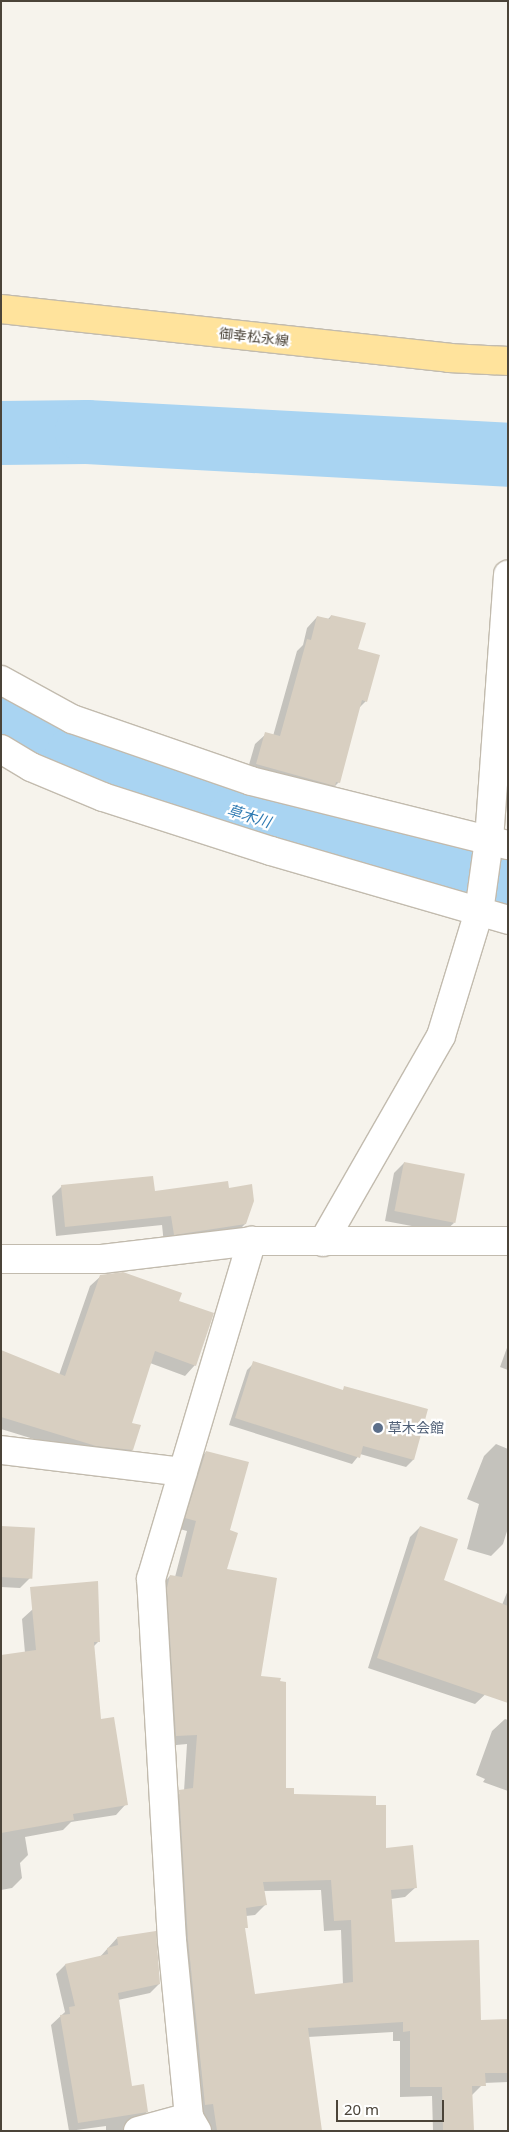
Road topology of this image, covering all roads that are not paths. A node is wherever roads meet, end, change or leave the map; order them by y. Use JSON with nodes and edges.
{"nodes":[{"id":1,"x":1,"y":309,"type":"edge"},
{"id":2,"x":508,"y":361,"type":"edge"},
{"id":3,"x":508,"y":575,"type":"edge"},
{"id":4,"x":1,"y":680,"type":"edge"},
{"id":5,"x":1,"y":749,"type":"edge"},
{"id":6,"x":494,"y":847,"type":"edge"},
{"id":7,"x":480,"y":904,"type":"junction"},
{"id":8,"x":508,"y":920,"type":"edge"},
{"id":9,"x":252,"y":1241,"type":"junction"},
{"id":10,"x":508,"y":1241,"type":"edge"},
{"id":11,"x":323,"y":1242,"type":"junction"},
{"id":12,"x":1,"y":1259,"type":"edge"},
{"id":13,"x":1,"y":1450,"type":"edge"},
{"id":14,"x":182,"y":1472,"type":"junction"},
{"id":15,"x":193,"y":2124,"type":"edge"},
{"id":16,"x":138,"y":2131,"type":"edge"}],
"edges":[{"from":1,"to":2,"type":"main road","name":"御幸松永線"},
{"from":3,"to":6,"type":"street"},
{"from":4,"to":6,"type":"street"},
{"from":5,"to":7,"type":"street"},
{"from":6,"to":7,"type":"street"},
{"from":7,"to":8,"type":"street"},
{"from":7,"to":11,"type":"street"},
{"from":9,"to":11,"type":"street"},
{"from":9,"to":12,"type":"street"},
{"from":9,"to":14,"type":"street"},
{"from":10,"to":11,"type":"street"},
{"from":13,"to":14,"type":"street"},
{"from":14,"to":15,"type":"street"},
{"from":15,"to":16,"type":"street"}]}
